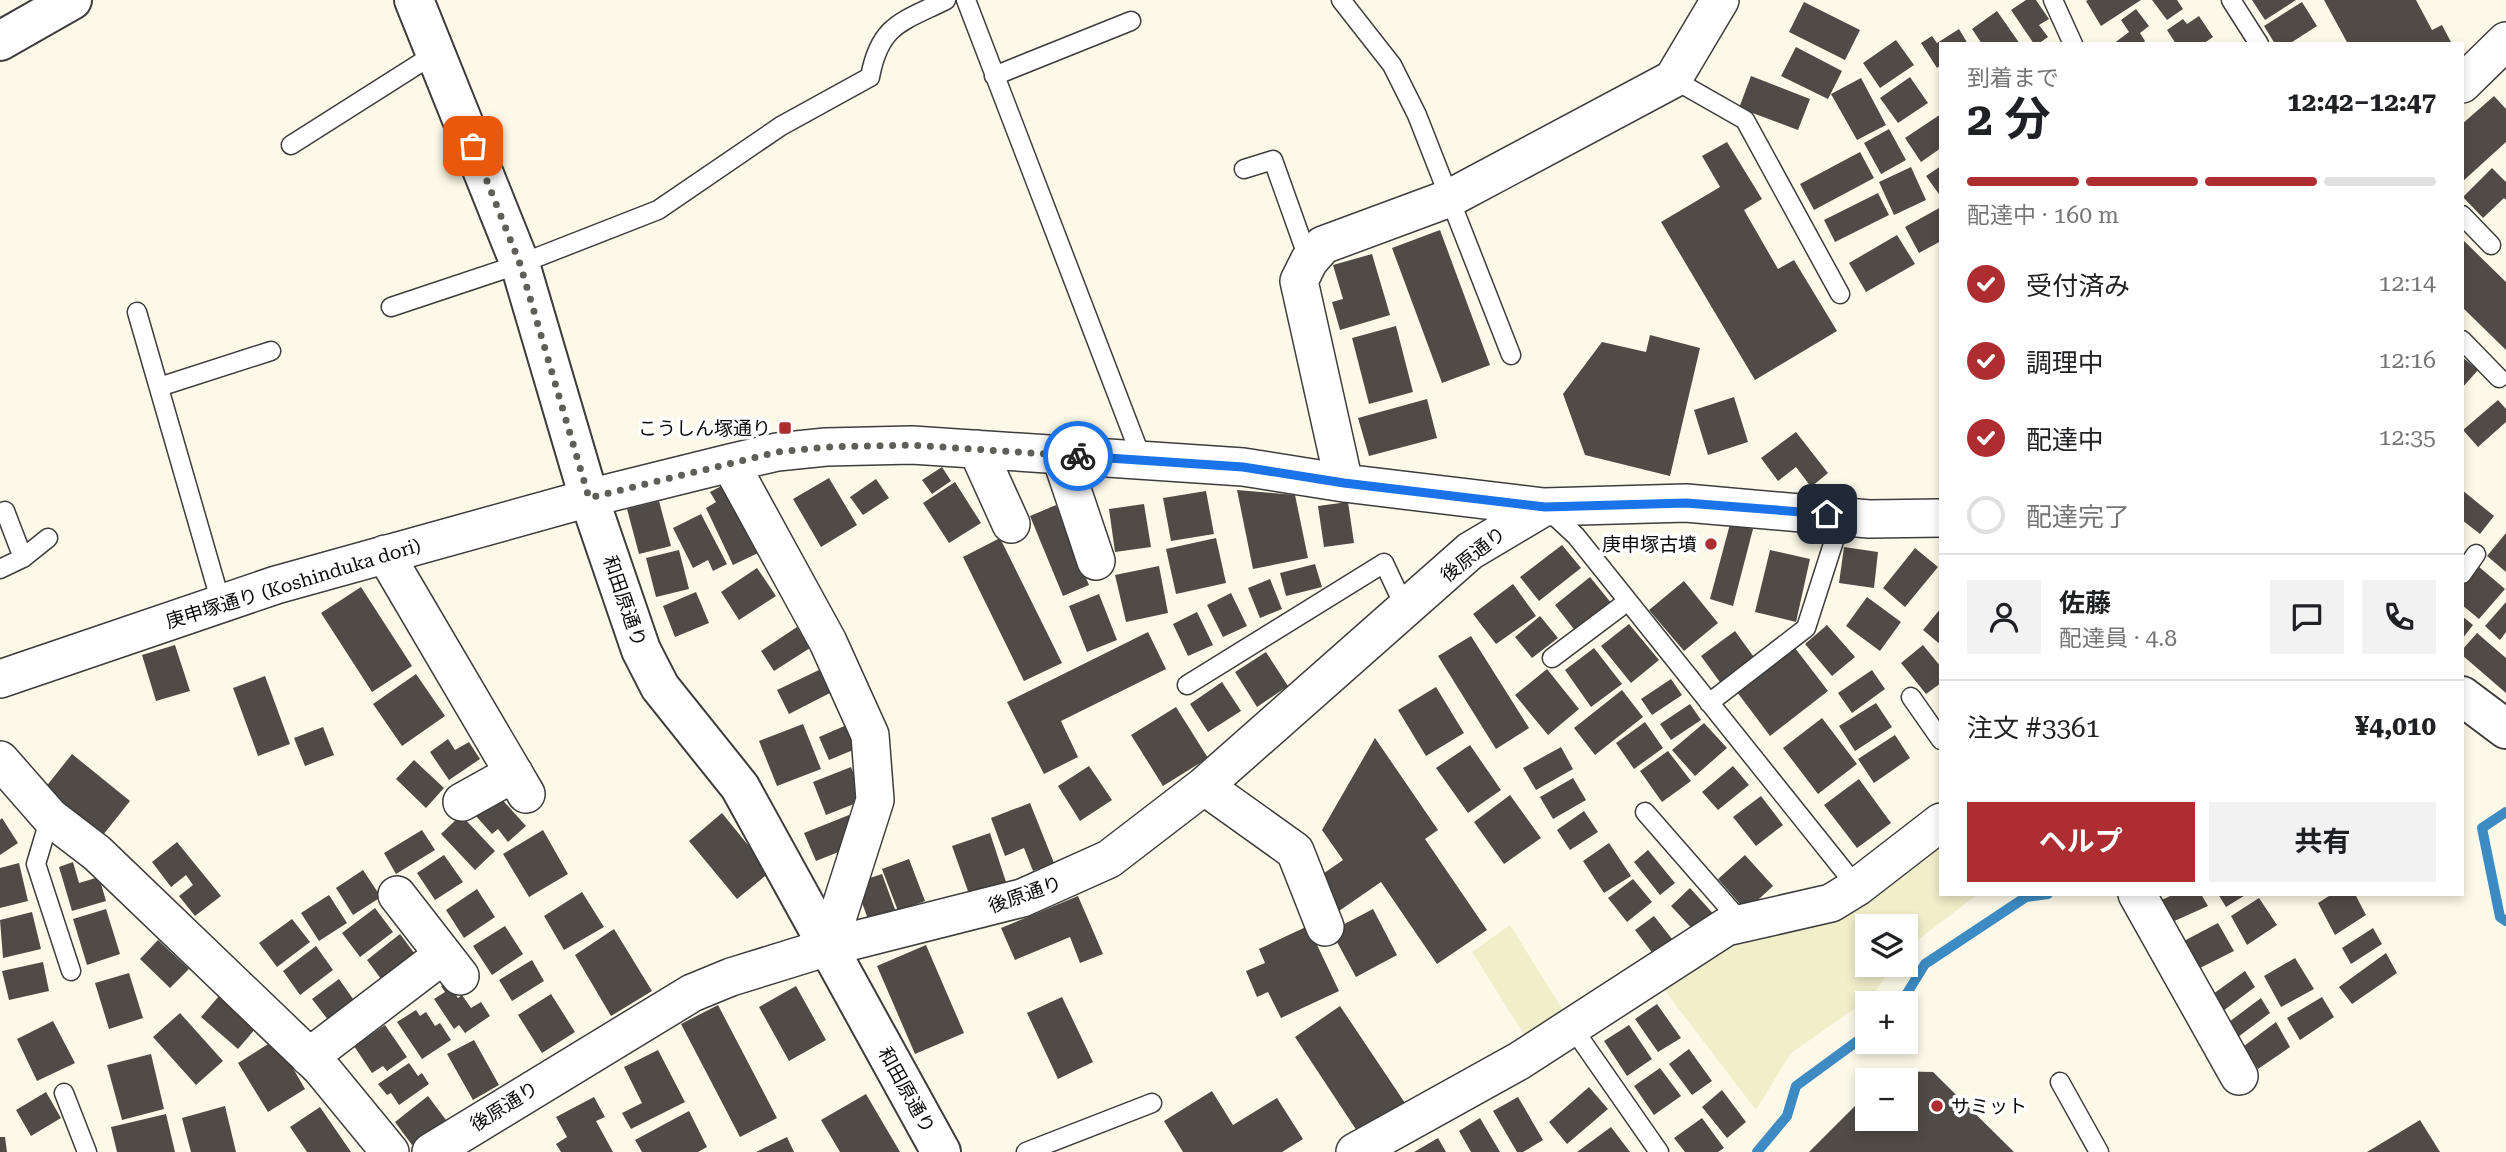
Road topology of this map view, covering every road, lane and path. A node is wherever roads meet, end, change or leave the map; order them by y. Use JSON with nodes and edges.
{"nodes":[{"id":1,"x":72,"y":0,"type":"edge"},
{"id":2,"x":414,"y":0,"type":"edge"},
{"id":3,"x":946,"y":0,"type":"edge"},
{"id":4,"x":966,"y":0,"type":"edge"},
{"id":5,"x":1341,"y":0,"type":"edge"},
{"id":6,"x":1720,"y":0,"type":"edge"},
{"id":7,"x":2053,"y":0,"type":"edge"},
{"id":8,"x":2231,"y":0,"type":"edge"},
{"id":9,"x":1131,"y":21,"type":"dead end"},
{"id":10,"x":0,"y":41,"type":"edge"},
{"id":11,"x":2506,"y":41,"type":"edge"},
{"id":12,"x":2068,"y":42,"type":"edge"},
{"id":13,"x":2258,"y":42,"type":"edge"},
{"id":14,"x":436,"y":53,"type":"junction"},
{"id":15,"x":994,"y":76,"type":"junction"},
{"id":16,"x":1673,"y":79,"type":"junction"},
{"id":17,"x":2464,"y":82,"type":"edge"},
{"id":18,"x":291,"y":145,"type":"dead end"},
{"id":19,"x":1244,"y":169,"type":"dead end"},
{"id":20,"x":1450,"y":198,"type":"junction"},
{"id":21,"x":2464,"y":217,"type":"edge"},
{"id":22,"x":2491,"y":245,"type":"dead end"},
{"id":23,"x":1309,"y":261,"type":"junction"},
{"id":24,"x":520,"y":264,"type":"junction"},
{"id":25,"x":1840,"y":294,"type":"dead end"},
{"id":26,"x":391,"y":307,"type":"dead end"},
{"id":27,"x":137,"y":312,"type":"dead end"},
{"id":28,"x":2464,"y":342,"type":"edge"},
{"id":29,"x":271,"y":351,"type":"dead end"},
{"id":30,"x":1511,"y":355,"type":"dead end"},
{"id":31,"x":2499,"y":378,"type":"dead end"},
{"id":32,"x":159,"y":387,"type":"junction"},
{"id":33,"x":977,"y":449,"type":"junction"},
{"id":34,"x":1060,"y":454,"type":"junction"},
{"id":35,"x":1143,"y":462,"type":"junction"},
{"id":36,"x":730,"y":463,"type":"junction"},
{"id":37,"x":1344,"y":483,"type":"junction"},
{"id":38,"x":589,"y":498,"type":"junction"},
{"id":39,"x":1545,"y":507,"type":"junction"},
{"id":40,"x":5,"y":511,"type":"dead end"},
{"id":41,"x":1842,"y":516,"type":"junction"},
{"id":42,"x":1939,"y":518,"type":"edge"},
{"id":43,"x":1012,"y":524,"type":"dead end"},
{"id":44,"x":48,"y":538,"type":"dead end"},
{"id":45,"x":385,"y":554,"type":"junction"},
{"id":46,"x":2476,"y":554,"type":"dead end"},
{"id":47,"x":23,"y":558,"type":"junction"},
{"id":48,"x":1096,"y":561,"type":"dead end"},
{"id":49,"x":0,"y":569,"type":"edge"},
{"id":50,"x":2464,"y":571,"type":"edge"},
{"id":51,"x":1628,"y":601,"type":"junction"},
{"id":52,"x":221,"y":603,"type":"junction"},
{"id":53,"x":1406,"y":610,"type":"junction"},
{"id":54,"x":1552,"y":658,"type":"dead end"},
{"id":55,"x":0,"y":679,"type":"edge"},
{"id":56,"x":1186,"y":685,"type":"dead end"},
{"id":57,"x":1911,"y":697,"type":"dead end"},
{"id":58,"x":2464,"y":697,"type":"edge"},
{"id":59,"x":1709,"y":703,"type":"junction"},
{"id":60,"x":2506,"y":728,"type":"edge"},
{"id":61,"x":1939,"y":737,"type":"edge"},
{"id":62,"x":0,"y":760,"type":"edge"},
{"id":63,"x":1205,"y":786,"type":"junction"},
{"id":64,"x":462,"y":802,"type":"dead end"},
{"id":65,"x":1644,"y":812,"type":"dead end"},
{"id":66,"x":50,"y":817,"type":"junction"},
{"id":67,"x":1939,"y":824,"type":"edge"},
{"id":68,"x":1857,"y":887,"type":"junction"},
{"id":69,"x":397,"y":895,"type":"dead end"},
{"id":70,"x":2138,"y":896,"type":"edge"},
{"id":71,"x":1742,"y":923,"type":"junction"},
{"id":72,"x":1325,"y":926,"type":"dead end"},
{"id":73,"x":828,"y":947,"type":"junction"},
{"id":74,"x":71,"y":971,"type":"dead end"},
{"id":75,"x":1572,"y":1027,"type":"junction"},
{"id":76,"x":309,"y":1057,"type":"junction"},
{"id":77,"x":2239,"y":1076,"type":"dead end"},
{"id":78,"x":2060,"y":1082,"type":"dead end"},
{"id":79,"x":64,"y":1093,"type":"dead end"},
{"id":80,"x":1152,"y":1103,"type":"dead end"},
{"id":81,"x":1369,"y":1148,"type":"edge"},
{"id":82,"x":939,"y":1151,"type":"edge"},
{"id":83,"x":87,"y":1152,"type":"edge"},
{"id":84,"x":390,"y":1152,"type":"edge"},
{"id":85,"x":431,"y":1152,"type":"edge"},
{"id":86,"x":1026,"y":1152,"type":"edge"},
{"id":87,"x":1658,"y":1152,"type":"edge"},
{"id":88,"x":2099,"y":1152,"type":"edge"}],
"edges":[{"from":1,"to":10,"type":"street"},
{"from":2,"to":14,"type":"street","name":"和田原通り"},
{"from":3,"to":24,"type":"lane"},
{"from":4,"to":15,"type":"lane"},
{"from":5,"to":20,"type":"lane"},
{"from":6,"to":16,"type":"street"},
{"from":7,"to":12,"type":"lane"},
{"from":8,"to":13,"type":"lane"},
{"from":9,"to":15,"type":"lane"},
{"from":11,"to":17,"type":"street"},
{"from":14,"to":18,"type":"lane"},
{"from":14,"to":24,"type":"street","name":"和田原通り"},
{"from":15,"to":35,"type":"lane"},
{"from":16,"to":20,"type":"street"},
{"from":16,"to":25,"type":"lane"},
{"from":19,"to":23,"type":"lane"},
{"from":20,"to":23,"type":"street"},
{"from":20,"to":30,"type":"lane"},
{"from":21,"to":22,"type":"lane"},
{"from":23,"to":37,"type":"street"},
{"from":24,"to":26,"type":"lane"},
{"from":24,"to":38,"type":"street","name":"和田原通り"},
{"from":27,"to":32,"type":"lane"},
{"from":28,"to":31,"type":"lane"},
{"from":29,"to":32,"type":"lane"},
{"from":32,"to":52,"type":"lane"},
{"from":33,"to":34,"type":"street","name":"庚申塚通り (Koshinduka dori)"},
{"from":33,"to":36,"type":"street","name":"庚申塚通り (Koshinduka dori)"},
{"from":33,"to":43,"type":"street"},
{"from":34,"to":35,"type":"street","name":"庚申塚通り (Koshinduka dori)"},
{"from":34,"to":48,"type":"street"},
{"from":35,"to":37,"type":"street","name":"庚申塚通り (Koshinduka dori)"},
{"from":36,"to":38,"type":"street","name":"庚申塚通り (Koshinduka dori)"},
{"from":36,"to":73,"type":"street"},
{"from":37,"to":39,"type":"street","name":"庚申塚通り (Koshinduka dori)"},
{"from":38,"to":45,"type":"street","name":"庚申塚通り (Koshinduka dori)"},
{"from":38,"to":73,"type":"street","name":"和田原通り"},
{"from":39,"to":41,"type":"street","name":"庚申塚通り (Koshinduka dori)"},
{"from":39,"to":51,"type":"lane"},
{"from":39,"to":53,"type":"street","name":"後原通り"},
{"from":40,"to":47,"type":"lane"},
{"from":41,"to":42,"type":"street","name":"庚申塚通り (Koshinduka dori)"},
{"from":41,"to":59,"type":"lane"},
{"from":44,"to":47,"type":"lane"},
{"from":45,"to":52,"type":"street","name":"庚申塚通り (Koshinduka dori)"},
{"from":45,"to":64,"type":"street"},
{"from":46,"to":50,"type":"lane"},
{"from":47,"to":49,"type":"lane"},
{"from":51,"to":54,"type":"lane"},
{"from":51,"to":59,"type":"lane"},
{"from":52,"to":55,"type":"street","name":"庚申塚通り (Koshinduka dori)"},
{"from":53,"to":56,"type":"lane"},
{"from":53,"to":63,"type":"street","name":"後原通り"},
{"from":57,"to":61,"type":"lane"},
{"from":58,"to":60,"type":"street"},
{"from":59,"to":68,"type":"lane"},
{"from":62,"to":66,"type":"street"},
{"from":63,"to":72,"type":"street"},
{"from":63,"to":73,"type":"street","name":"後原通り"},
{"from":65,"to":71,"type":"lane"},
{"from":66,"to":74,"type":"lane"},
{"from":66,"to":76,"type":"street"},
{"from":67,"to":68,"type":"street"},
{"from":68,"to":71,"type":"street"},
{"from":69,"to":76,"type":"street"},
{"from":70,"to":77,"type":"street"},
{"from":71,"to":75,"type":"street"},
{"from":73,"to":82,"type":"street","name":"和田原通り"},
{"from":73,"to":85,"type":"street","name":"後原通り"},
{"from":75,"to":81,"type":"street"},
{"from":75,"to":87,"type":"lane"},
{"from":76,"to":84,"type":"street"},
{"from":78,"to":88,"type":"lane"},
{"from":79,"to":83,"type":"lane"},
{"from":80,"to":86,"type":"lane"}]}
